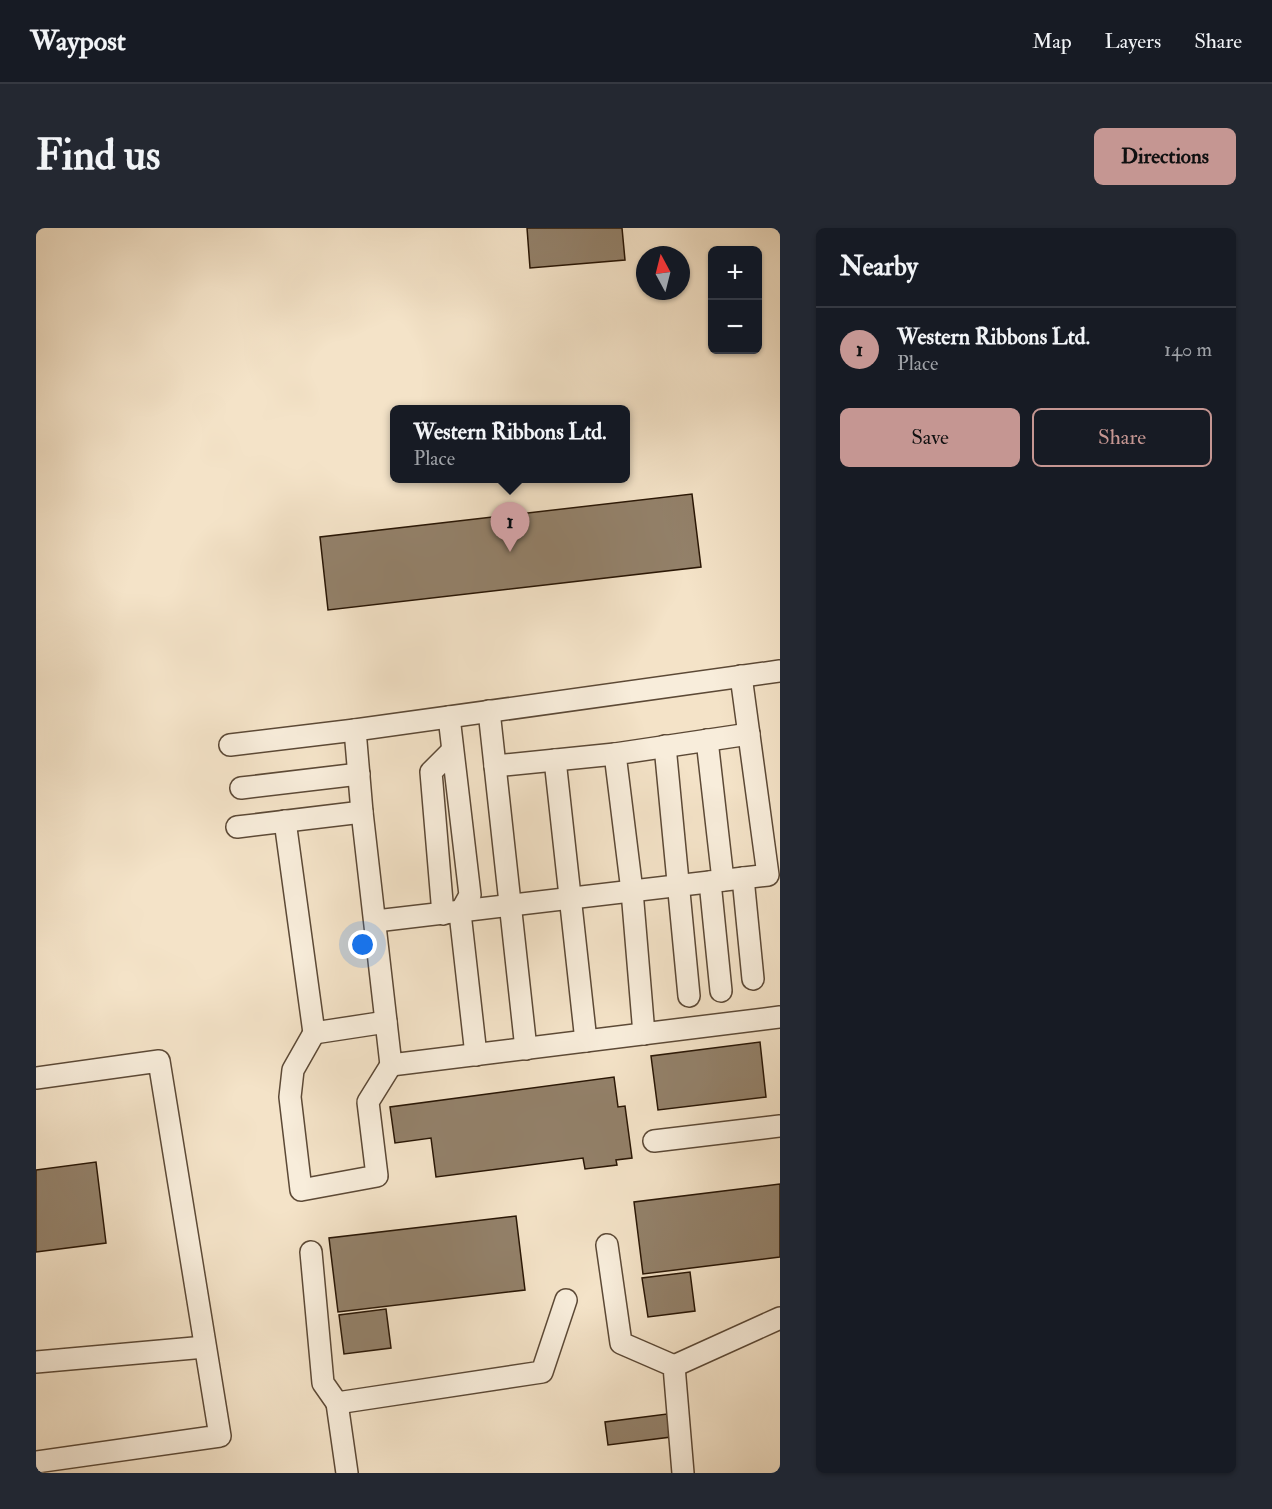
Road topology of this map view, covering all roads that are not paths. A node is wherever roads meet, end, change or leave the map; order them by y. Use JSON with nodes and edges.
{"nodes":[{"id":1,"x":780,"y":671,"type":"edge"},
{"id":2,"x":741,"y":676,"type":"junction"},
{"id":3,"x":489,"y":711,"type":"junction"},
{"id":4,"x":448,"y":717,"type":"junction"},
{"id":5,"x":355,"y":730,"type":"junction"},
{"id":6,"x":749,"y":734,"type":"junction"},
{"id":7,"x":707,"y":740,"type":"junction"},
{"id":8,"x":230,"y":745,"type":"dead end"},
{"id":9,"x":665,"y":746,"type":"junction"},
{"id":10,"x":452,"y":750,"type":"junction"},
{"id":11,"x":615,"y":754,"type":"junction"},
{"id":12,"x":555,"y":760,"type":"junction"},
{"id":13,"x":495,"y":766,"type":"junction"},
{"id":14,"x":359,"y":774,"type":"junction"},
{"id":15,"x":240,"y":788,"type":"dead end"},
{"id":16,"x":362,"y":812,"type":"junction"},
{"id":17,"x":285,"y":821,"type":"junction"},
{"id":18,"x":237,"y":827,"type":"dead end"},
{"id":19,"x":725,"y":880,"type":"junction"},
{"id":20,"x":677,"y":886,"type":"junction"},
{"id":21,"x":632,"y":891,"type":"junction"},
{"id":22,"x":570,"y":898,"type":"junction"},
{"id":23,"x":510,"y":906,"type":"junction"},
{"id":24,"x":452,"y":913,"type":"junction"},
{"id":25,"x":376,"y":921,"type":"junction"},
{"id":26,"x":753,"y":979,"type":"dead end"},
{"id":27,"x":721,"y":991,"type":"dead end"},
{"id":28,"x":689,"y":996,"type":"dead end"},
{"id":29,"x":780,"y":1017,"type":"edge"},
{"id":30,"x":386,"y":1022,"type":"junction"},
{"id":31,"x":314,"y":1033,"type":"junction"},
{"id":32,"x":644,"y":1034,"type":"junction"},
{"id":33,"x":586,"y":1041,"type":"junction"},
{"id":34,"x":526,"y":1049,"type":"junction"},
{"id":35,"x":476,"y":1055,"type":"junction"},
{"id":36,"x":391,"y":1065,"type":"junction"},
{"id":37,"x":36,"y":1078,"type":"edge"},
{"id":38,"x":780,"y":1126,"type":"edge"},
{"id":39,"x":654,"y":1141,"type":"dead end"},
{"id":40,"x":607,"y":1245,"type":"dead end"},
{"id":41,"x":311,"y":1252,"type":"dead end"},
{"id":42,"x":566,"y":1300,"type":"dead end"},
{"id":43,"x":780,"y":1318,"type":"edge"},
{"id":44,"x":205,"y":1347,"type":"junction"},
{"id":45,"x":36,"y":1362,"type":"edge"},
{"id":46,"x":674,"y":1366,"type":"junction"},
{"id":47,"x":337,"y":1403,"type":"junction"},
{"id":48,"x":36,"y":1462,"type":"edge"},
{"id":49,"x":347,"y":1473,"type":"edge"},
{"id":50,"x":684,"y":1473,"type":"edge"}],
"edges":[{"from":1,"to":2,"type":"lane"},
{"from":2,"to":3,"type":"lane"},
{"from":2,"to":6,"type":"lane"},
{"from":3,"to":4,"type":"lane"},
{"from":3,"to":13,"type":"lane"},
{"from":4,"to":5,"type":"lane"},
{"from":4,"to":10,"type":"lane"},
{"from":5,"to":8,"type":"lane"},
{"from":5,"to":14,"type":"lane"},
{"from":6,"to":7,"type":"lane"},
{"from":6,"to":19,"type":"lane"},
{"from":7,"to":9,"type":"lane"},
{"from":7,"to":19,"type":"lane"},
{"from":9,"to":11,"type":"lane"},
{"from":9,"to":20,"type":"lane"},
{"from":10,"to":24,"type":"lane"},
{"from":10,"to":24,"type":"lane"},
{"from":11,"to":12,"type":"lane"},
{"from":11,"to":21,"type":"lane"},
{"from":12,"to":13,"type":"lane"},
{"from":12,"to":22,"type":"lane"},
{"from":13,"to":23,"type":"lane"},
{"from":14,"to":15,"type":"lane"},
{"from":14,"to":16,"type":"lane"},
{"from":16,"to":17,"type":"lane"},
{"from":16,"to":25,"type":"lane"},
{"from":17,"to":18,"type":"lane"},
{"from":17,"to":31,"type":"lane"},
{"from":19,"to":20,"type":"lane"},
{"from":19,"to":26,"type":"lane"},
{"from":19,"to":27,"type":"lane"},
{"from":20,"to":21,"type":"lane"},
{"from":20,"to":28,"type":"lane"},
{"from":21,"to":22,"type":"lane"},
{"from":21,"to":32,"type":"lane"},
{"from":22,"to":23,"type":"lane"},
{"from":22,"to":33,"type":"lane"},
{"from":23,"to":24,"type":"lane"},
{"from":23,"to":34,"type":"lane"},
{"from":24,"to":25,"type":"lane"},
{"from":24,"to":35,"type":"lane"},
{"from":25,"to":30,"type":"lane"},
{"from":29,"to":32,"type":"lane"},
{"from":30,"to":31,"type":"lane"},
{"from":30,"to":36,"type":"lane"},
{"from":31,"to":36,"type":"lane"},
{"from":32,"to":33,"type":"lane"},
{"from":33,"to":34,"type":"lane"},
{"from":34,"to":35,"type":"lane"},
{"from":35,"to":36,"type":"lane"},
{"from":37,"to":44,"type":"lane"},
{"from":38,"to":39,"type":"lane"},
{"from":40,"to":46,"type":"lane"},
{"from":41,"to":47,"type":"lane"},
{"from":42,"to":47,"type":"lane"},
{"from":43,"to":46,"type":"lane"},
{"from":44,"to":45,"type":"lane"},
{"from":44,"to":48,"type":"lane"},
{"from":46,"to":50,"type":"lane"},
{"from":47,"to":49,"type":"lane"}]}
